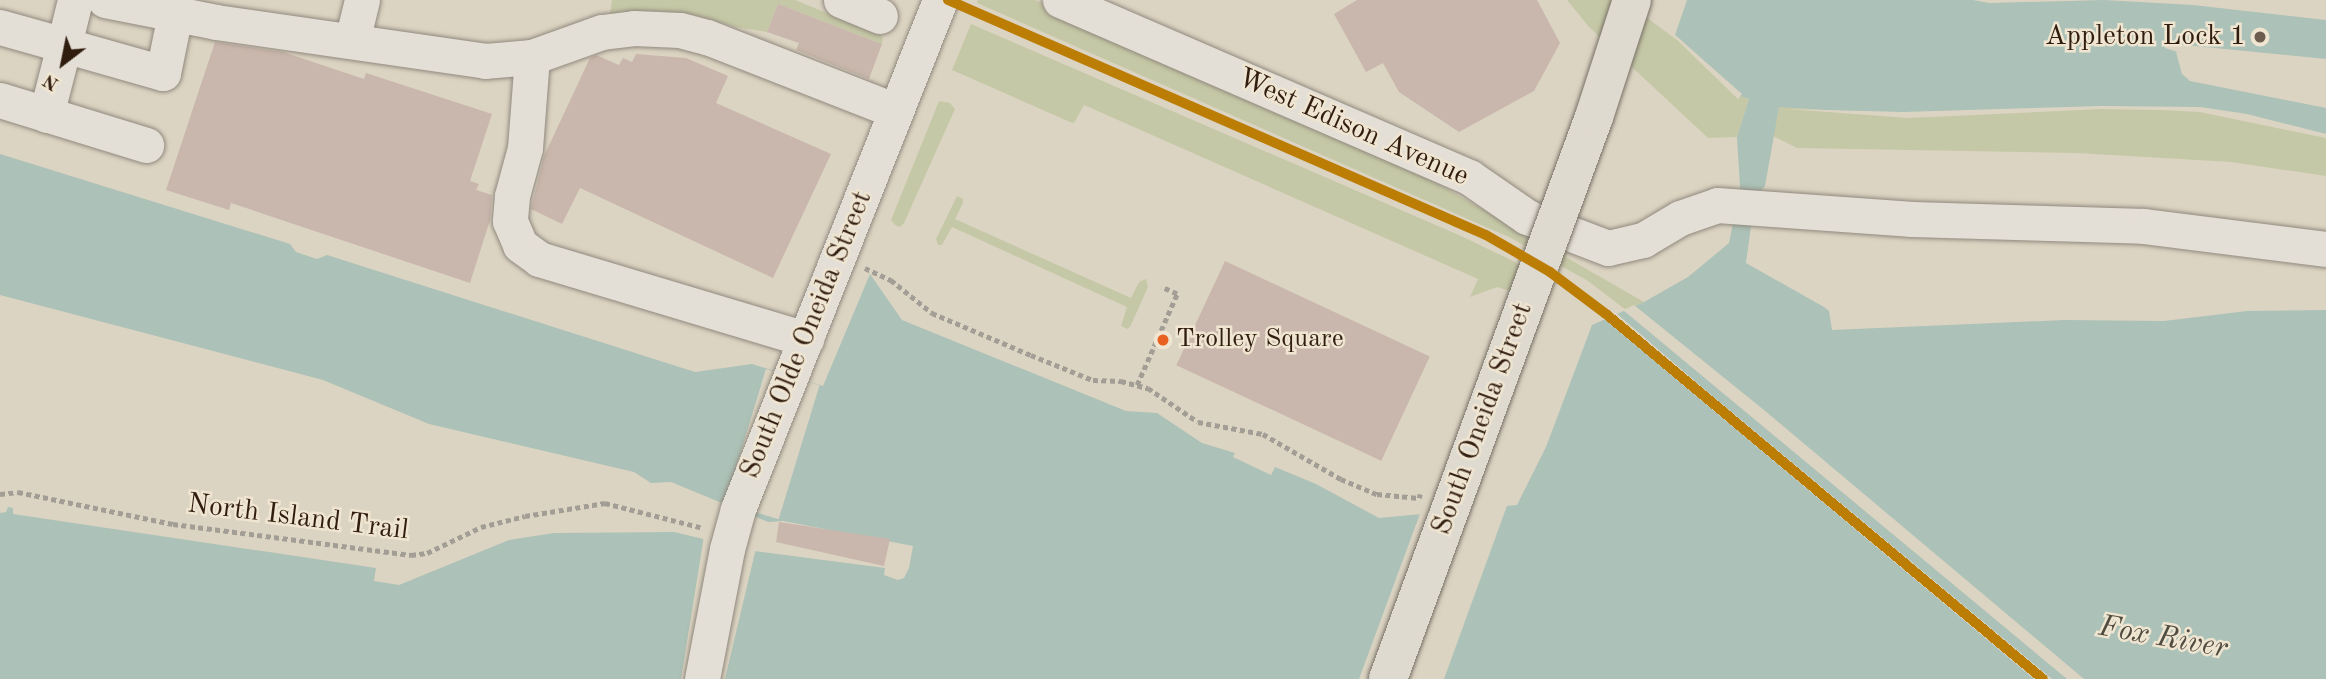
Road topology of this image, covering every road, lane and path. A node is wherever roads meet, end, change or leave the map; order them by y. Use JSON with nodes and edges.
{"nodes":[{"id":1,"x":75,"y":0,"type":"edge"},
{"id":2,"x":105,"y":0,"type":"edge"},
{"id":3,"x":362,"y":0,"type":"edge"},
{"id":4,"x":841,"y":0,"type":"edge"},
{"id":5,"x":940,"y":0,"type":"edge"},
{"id":6,"x":1060,"y":0,"type":"edge"},
{"id":7,"x":1632,"y":0,"type":"edge"},
{"id":8,"x":1659,"y":0,"type":"edge"},
{"id":9,"x":175,"y":15,"type":"junction"},
{"id":10,"x":880,"y":16,"type":"dead end"},
{"id":11,"x":0,"y":27,"type":"edge"},
{"id":12,"x":352,"y":41,"type":"junction"},
{"id":13,"x":64,"y":45,"type":"junction"},
{"id":14,"x":532,"y":57,"type":"junction"},
{"id":15,"x":0,"y":100,"type":"edge"},
{"id":16,"x":896,"y":111,"type":"junction"},
{"id":17,"x":46,"y":114,"type":"junction"},
{"id":18,"x":146,"y":145,"type":"dead end"},
{"id":19,"x":2326,"y":249,"type":"edge"},
{"id":20,"x":839,"y":256,"type":"junction"},
{"id":21,"x":1161,"y":287,"type":"dead end"},
{"id":22,"x":806,"y":339,"type":"junction"},
{"id":23,"x":1137,"y":385,"type":"junction"},
{"id":24,"x":1424,"y":485,"type":"dead end"},
{"id":25,"x":0,"y":494,"type":"edge"},
{"id":26,"x":725,"y":527,"type":"junction"},
{"id":27,"x":702,"y":679,"type":"edge"},
{"id":28,"x":1388,"y":679,"type":"edge"},
{"id":29,"x":1415,"y":679,"type":"edge"}],
"edges":[{"from":1,"to":13,"type":"street"},
{"from":2,"to":9,"type":"street"},
{"from":3,"to":12,"type":"street"},
{"from":4,"to":10,"type":"street"},
{"from":5,"to":16,"type":"street","name":"South Olde Oneida Street"},
{"from":6,"to":19,"type":"street","name":"West Edison Avenue"},
{"from":7,"to":28,"type":"main road","name":"South Oneida Street","bridge":true},
{"from":8,"to":29,"type":"main road","name":"South Oneida Street"},
{"from":9,"to":12,"type":"street"},
{"from":9,"to":13,"type":"street"},
{"from":11,"to":13,"type":"street"},
{"from":12,"to":14,"type":"street"},
{"from":13,"to":17,"type":"street"},
{"from":14,"to":16,"type":"street"},
{"from":14,"to":22,"type":"street"},
{"from":15,"to":17,"type":"street"},
{"from":16,"to":20,"type":"street","name":"South Olde Oneida Street"},
{"from":17,"to":18,"type":"street"},
{"from":20,"to":22,"type":"street","name":"South Olde Oneida Street"},
{"from":20,"to":23,"type":"path"},
{"from":21,"to":23,"type":"path"},
{"from":22,"to":26,"type":"street","name":"South Olde Oneida Street"},
{"from":23,"to":24,"type":"path"},
{"from":25,"to":26,"type":"path","name":"North Island Trail"},
{"from":26,"to":27,"type":"street","name":"South Olde Oneida Street"}]}
